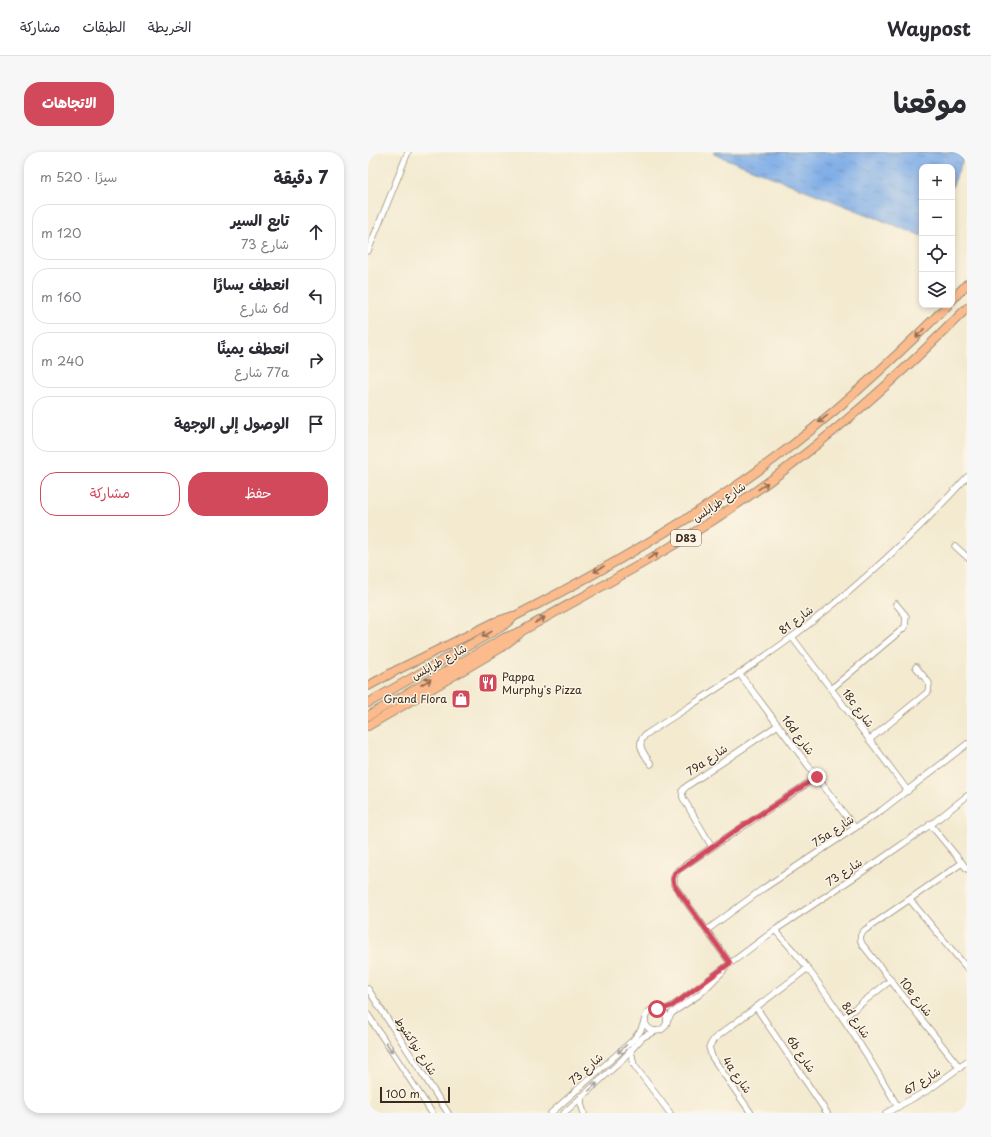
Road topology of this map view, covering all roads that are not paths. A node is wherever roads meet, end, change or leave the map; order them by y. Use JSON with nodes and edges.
{"nodes":[{"id":1,"x":408,"y":152,"type":"edge"},
{"id":2,"x":368,"y":251,"type":"edge"},
{"id":3,"x":967,"y":284,"type":"edge"},
{"id":4,"x":955,"y":297,"type":"edge"},
{"id":5,"x":945,"y":308,"type":"edge"},
{"id":6,"x":967,"y":308,"type":"edge"},
{"id":7,"x":967,"y":477,"type":"edge"},
{"id":8,"x":954,"y":546,"type":"dead end"},
{"id":9,"x":967,"y":557,"type":"edge"},
{"id":10,"x":896,"y":604,"type":"dead end"},
{"id":11,"x":515,"y":616,"type":"junction"},
{"id":12,"x":522,"y":631,"type":"junction"},
{"id":13,"x":792,"y":637,"type":"junction"},
{"id":14,"x":916,"y":667,"type":"dead end"},
{"id":15,"x":739,"y":673,"type":"junction"},
{"id":16,"x":368,"y":686,"type":"edge"},
{"id":17,"x":831,"y":689,"type":"junction"},
{"id":18,"x":368,"y":703,"type":"edge"},
{"id":19,"x":368,"y":716,"type":"edge"},
{"id":20,"x":778,"y":725,"type":"junction"},
{"id":21,"x":368,"y":726,"type":"edge"},
{"id":22,"x":869,"y":740,"type":"junction"},
{"id":23,"x":967,"y":744,"type":"edge"},
{"id":24,"x":651,"y":764,"type":"dead end"},
{"id":25,"x":817,"y":777,"type":"junction"},
{"id":26,"x":908,"y":791,"type":"junction"},
{"id":27,"x":967,"y":796,"type":"edge"},
{"id":28,"x":932,"y":823,"type":"junction"},
{"id":29,"x":855,"y":828,"type":"junction"},
{"id":30,"x":712,"y":847,"type":"junction"},
{"id":31,"x":962,"y":863,"type":"junction"},
{"id":32,"x":967,"y":869,"type":"edge"},
{"id":33,"x":910,"y":900,"type":"junction"},
{"id":34,"x":777,"y":929,"type":"junction"},
{"id":35,"x":707,"y":930,"type":"junction"},
{"id":36,"x":731,"y":962,"type":"junction"},
{"id":37,"x":808,"y":968,"type":"junction"},
{"id":38,"x":967,"y":968,"type":"edge"},
{"id":39,"x":891,"y":980,"type":"junction"},
{"id":40,"x":368,"y":989,"type":"edge"},
{"id":41,"x":756,"y":1007,"type":"junction"},
{"id":42,"x":660,"y":1010,"type":"junction"},
{"id":43,"x":368,"y":1015,"type":"edge"},
{"id":44,"x":843,"y":1018,"type":"junction"},
{"id":45,"x":645,"y":1019,"type":"junction"},
{"id":46,"x":667,"y":1021,"type":"junction"},
{"id":47,"x":655,"y":1031,"type":"junction"},
{"id":48,"x":631,"y":1051,"type":"junction"},
{"id":49,"x":621,"y":1061,"type":"junction"},
{"id":50,"x":967,"y":1062,"type":"edge"},
{"id":51,"x":634,"y":1065,"type":"junction"},
{"id":52,"x":960,"y":1068,"type":"junction"},
{"id":53,"x":582,"y":1096,"type":"junction"},
{"id":54,"x":898,"y":1107,"type":"junction"},
{"id":55,"x":565,"y":1111,"type":"edge"},
{"id":56,"x":432,"y":1113,"type":"edge"},
{"id":57,"x":448,"y":1113,"type":"edge"},
{"id":58,"x":551,"y":1113,"type":"edge"},
{"id":59,"x":584,"y":1113,"type":"edge"},
{"id":60,"x":670,"y":1113,"type":"edge"},
{"id":61,"x":751,"y":1113,"type":"edge"},
{"id":62,"x":827,"y":1113,"type":"edge"},
{"id":63,"x":886,"y":1113,"type":"edge"}],
"edges":[{"from":1,"to":2,"type":"street"},
{"from":3,"to":4,"type":"highway"},
{"from":5,"to":11,"type":"highway","name":"شارع طرابلس","number":"D83","one_way":true},
{"from":12,"to":6,"type":"highway","name":"شارع طرابلس","number":"D83","one_way":true},
{"from":7,"to":13,"type":"street","name":"شارع 81"},
{"from":8,"to":9,"type":"street"},
{"from":10,"to":17,"type":"street"},
{"from":11,"to":16,"type":"highway"},
{"from":11,"to":18,"type":"highway","name":"شارع طرابلس","number":"D83","one_way":true},
{"from":19,"to":12,"type":"highway","name":"شارع طرابلس","number":"D83","one_way":true},
{"from":12,"to":21,"type":"highway"},
{"from":13,"to":15,"type":"street","name":"شارع 81"},
{"from":13,"to":17,"type":"street","name":"18c شارع"},
{"from":14,"to":22,"type":"street"},
{"from":15,"to":20,"type":"street","name":"16d شارع"},
{"from":15,"to":24,"type":"street","name":"شارع 81"},
{"from":17,"to":22,"type":"street","name":"18c شارع"},
{"from":20,"to":25,"type":"street","name":"16d شارع"},
{"from":20,"to":30,"type":"street","name":"79a شارع"},
{"from":22,"to":26,"type":"street","name":"18c شارع"},
{"from":23,"to":26,"type":"street","name":"75a شارع"},
{"from":25,"to":29,"type":"street","name":"16d شارع"},
{"from":25,"to":30,"type":"street"},
{"from":26,"to":29,"type":"street","name":"75a شارع"},
{"from":27,"to":28,"type":"street","name":"شارع 73"},
{"from":28,"to":31,"type":"street"},
{"from":28,"to":34,"type":"street","name":"شارع 73"},
{"from":29,"to":35,"type":"street","name":"75a شارع"},
{"from":30,"to":35,"type":"street"},
{"from":31,"to":32,"type":"street"},
{"from":31,"to":33,"type":"street"},
{"from":33,"to":38,"type":"street"},
{"from":33,"to":39,"type":"street","name":"10e شارع"},
{"from":34,"to":36,"type":"street","name":"شارع 73"},
{"from":34,"to":37,"type":"street","name":"8d شارع"},
{"from":35,"to":36,"type":"street"},
{"from":36,"to":42,"type":"street","name":"شارع 73"},
{"from":36,"to":46,"type":"street","name":"شارع 73"},
{"from":37,"to":41,"type":"street"},
{"from":37,"to":44,"type":"street","name":"8d شارع"},
{"from":39,"to":44,"type":"street"},
{"from":39,"to":52,"type":"street","name":"10e شارع"},
{"from":40,"to":57,"type":"street","name":"شارع نواكشوط"},
{"from":41,"to":61,"type":"street","name":"4a شارع"},
{"from":41,"to":62,"type":"street","name":"6b شارع"},
{"from":42,"to":45,"type":"street"},
{"from":42,"to":46,"type":"street"},
{"from":43,"to":56,"type":"street","name":"شارع نواكشوط","one_way":true},
{"from":44,"to":54,"type":"street","name":"8d شارع"},
{"from":45,"to":47,"type":"street"},
{"from":45,"to":58,"type":"street","name":"شارع 73","one_way":true},
{"from":46,"to":47,"type":"street"},
{"from":47,"to":48,"type":"street","name":"شارع 73"},
{"from":48,"to":49,"type":"street","name":"شارع 73"},
{"from":48,"to":51,"type":"street"},
{"from":49,"to":51,"type":"street"},
{"from":53,"to":49,"type":"street","name":"شارع 73","one_way":true},
{"from":50,"to":52,"type":"street","name":"شارع 67"},
{"from":51,"to":60,"type":"street"},
{"from":52,"to":54,"type":"street","name":"شارع 67"},
{"from":53,"to":55,"type":"street","name":"شارع 73"},
{"from":53,"to":59,"type":"street"},
{"from":54,"to":63,"type":"street","name":"شارع 67"},
{"from":55,"to":59,"type":"street"}]}
